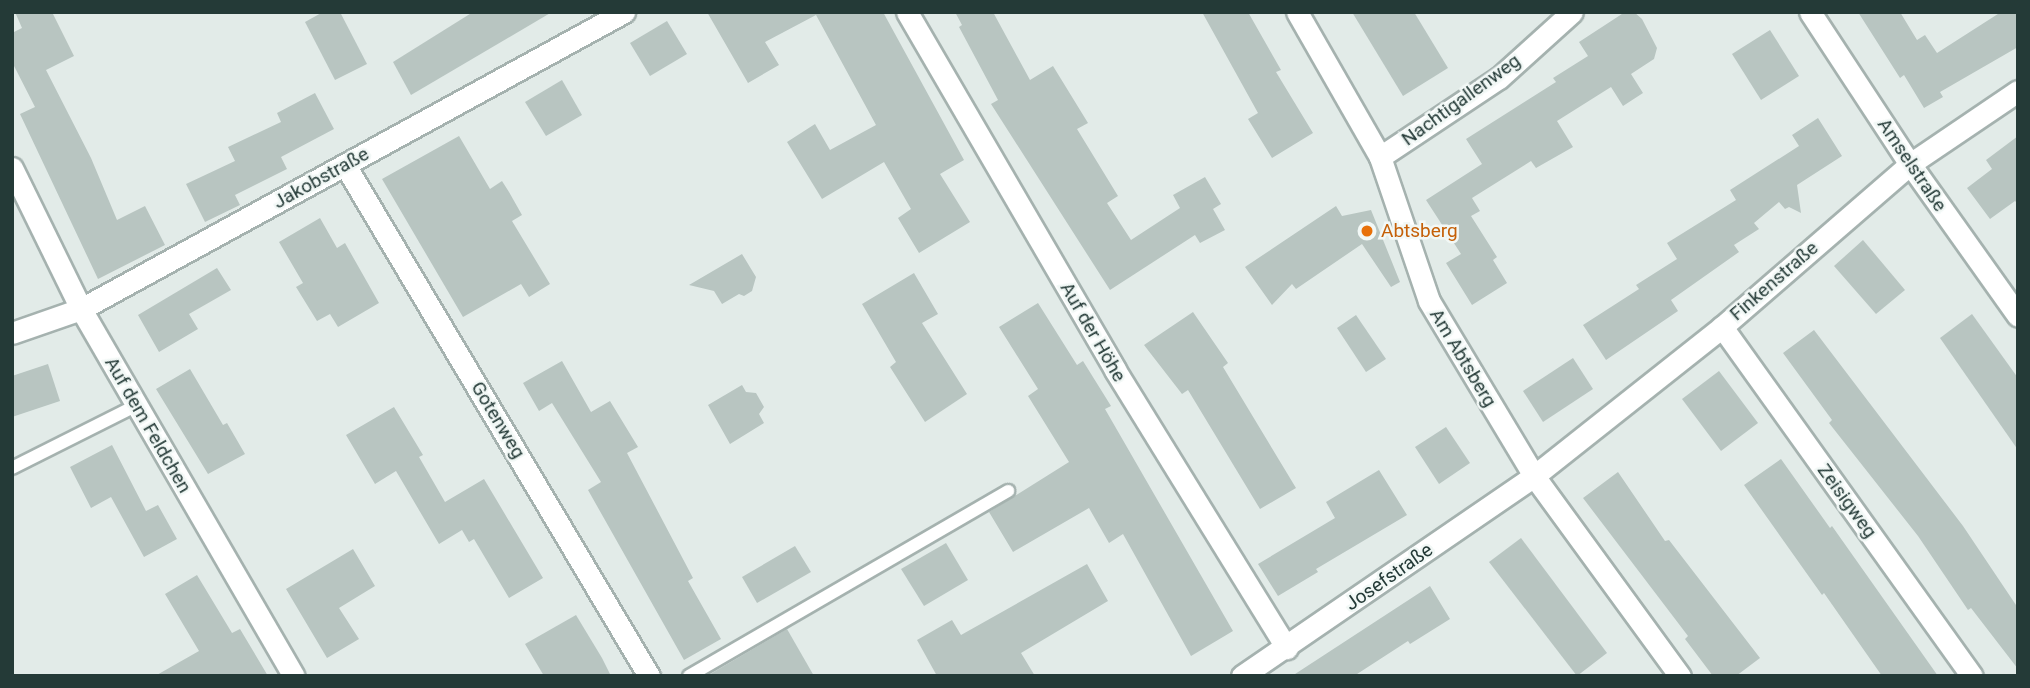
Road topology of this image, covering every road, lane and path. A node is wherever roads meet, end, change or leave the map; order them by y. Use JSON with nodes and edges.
{"nodes":[{"id":1,"x":624,"y":12,"type":"edge"},
{"id":2,"x":907,"y":12,"type":"edge"},
{"id":3,"x":1297,"y":12,"type":"edge"},
{"id":4,"x":1572,"y":12,"type":"edge"},
{"id":5,"x":1810,"y":12,"type":"edge"},
{"id":6,"x":2018,"y":91,"type":"edge"},
{"id":7,"x":1380,"y":158,"type":"junction"},
{"id":8,"x":1910,"y":164,"type":"junction"},
{"id":9,"x":345,"y":165,"type":"junction"},
{"id":10,"x":12,"y":168,"type":"edge"},
{"id":11,"x":80,"y":309,"type":"junction"},
{"id":12,"x":2018,"y":316,"type":"edge"},
{"id":13,"x":1722,"y":327,"type":"junction"},
{"id":14,"x":12,"y":333,"type":"edge"},
{"id":15,"x":137,"y":405,"type":"junction"},
{"id":16,"x":12,"y":468,"type":"edge"},
{"id":17,"x":1534,"y":476,"type":"junction"},
{"id":18,"x":1008,"y":491,"type":"dead end"},
{"id":19,"x":1287,"y":648,"type":"junction"},
{"id":20,"x":294,"y":676,"type":"edge"},
{"id":21,"x":649,"y":676,"type":"edge"},
{"id":22,"x":689,"y":676,"type":"edge"},
{"id":23,"x":1242,"y":676,"type":"edge"},
{"id":24,"x":1680,"y":676,"type":"edge"},
{"id":25,"x":1972,"y":676,"type":"edge"}],
"edges":[{"from":1,"to":9,"type":"street","name":"Jakobstraße"},
{"from":2,"to":19,"type":"street","name":"Auf der Höhe"},
{"from":3,"to":7,"type":"street","name":"Am Abtsberg"},
{"from":4,"to":7,"type":"street","name":"Nachtigallenweg"},
{"from":5,"to":8,"type":"street","name":"Amselstraße"},
{"from":6,"to":8,"type":"street","name":"Finkenstraße"},
{"from":7,"to":17,"type":"street","name":"Am Abtsberg"},
{"from":8,"to":12,"type":"street","name":"Amselstraße"},
{"from":8,"to":13,"type":"street","name":"Finkenstraße"},
{"from":9,"to":11,"type":"street","name":"Jakobstraße"},
{"from":9,"to":21,"type":"street","name":"Gotenweg"},
{"from":10,"to":11,"type":"street","name":"Auf dem Feldchen"},
{"from":11,"to":14,"type":"street","name":"Jakobstraße"},
{"from":11,"to":15,"type":"street","name":"Auf dem Feldchen"},
{"from":13,"to":17,"type":"street","name":"Finkenstraße"},
{"from":13,"to":25,"type":"street","name":"Zeisigweg"},
{"from":15,"to":16,"type":"lane"},
{"from":15,"to":20,"type":"street","name":"Auf dem Feldchen"},
{"from":17,"to":19,"type":"street","name":"Josefstraße"},
{"from":17,"to":24,"type":"street","name":"Am Abtsberg"},
{"from":18,"to":22,"type":"lane"},
{"from":19,"to":23,"type":"street","name":"Josefstraße"}]}
